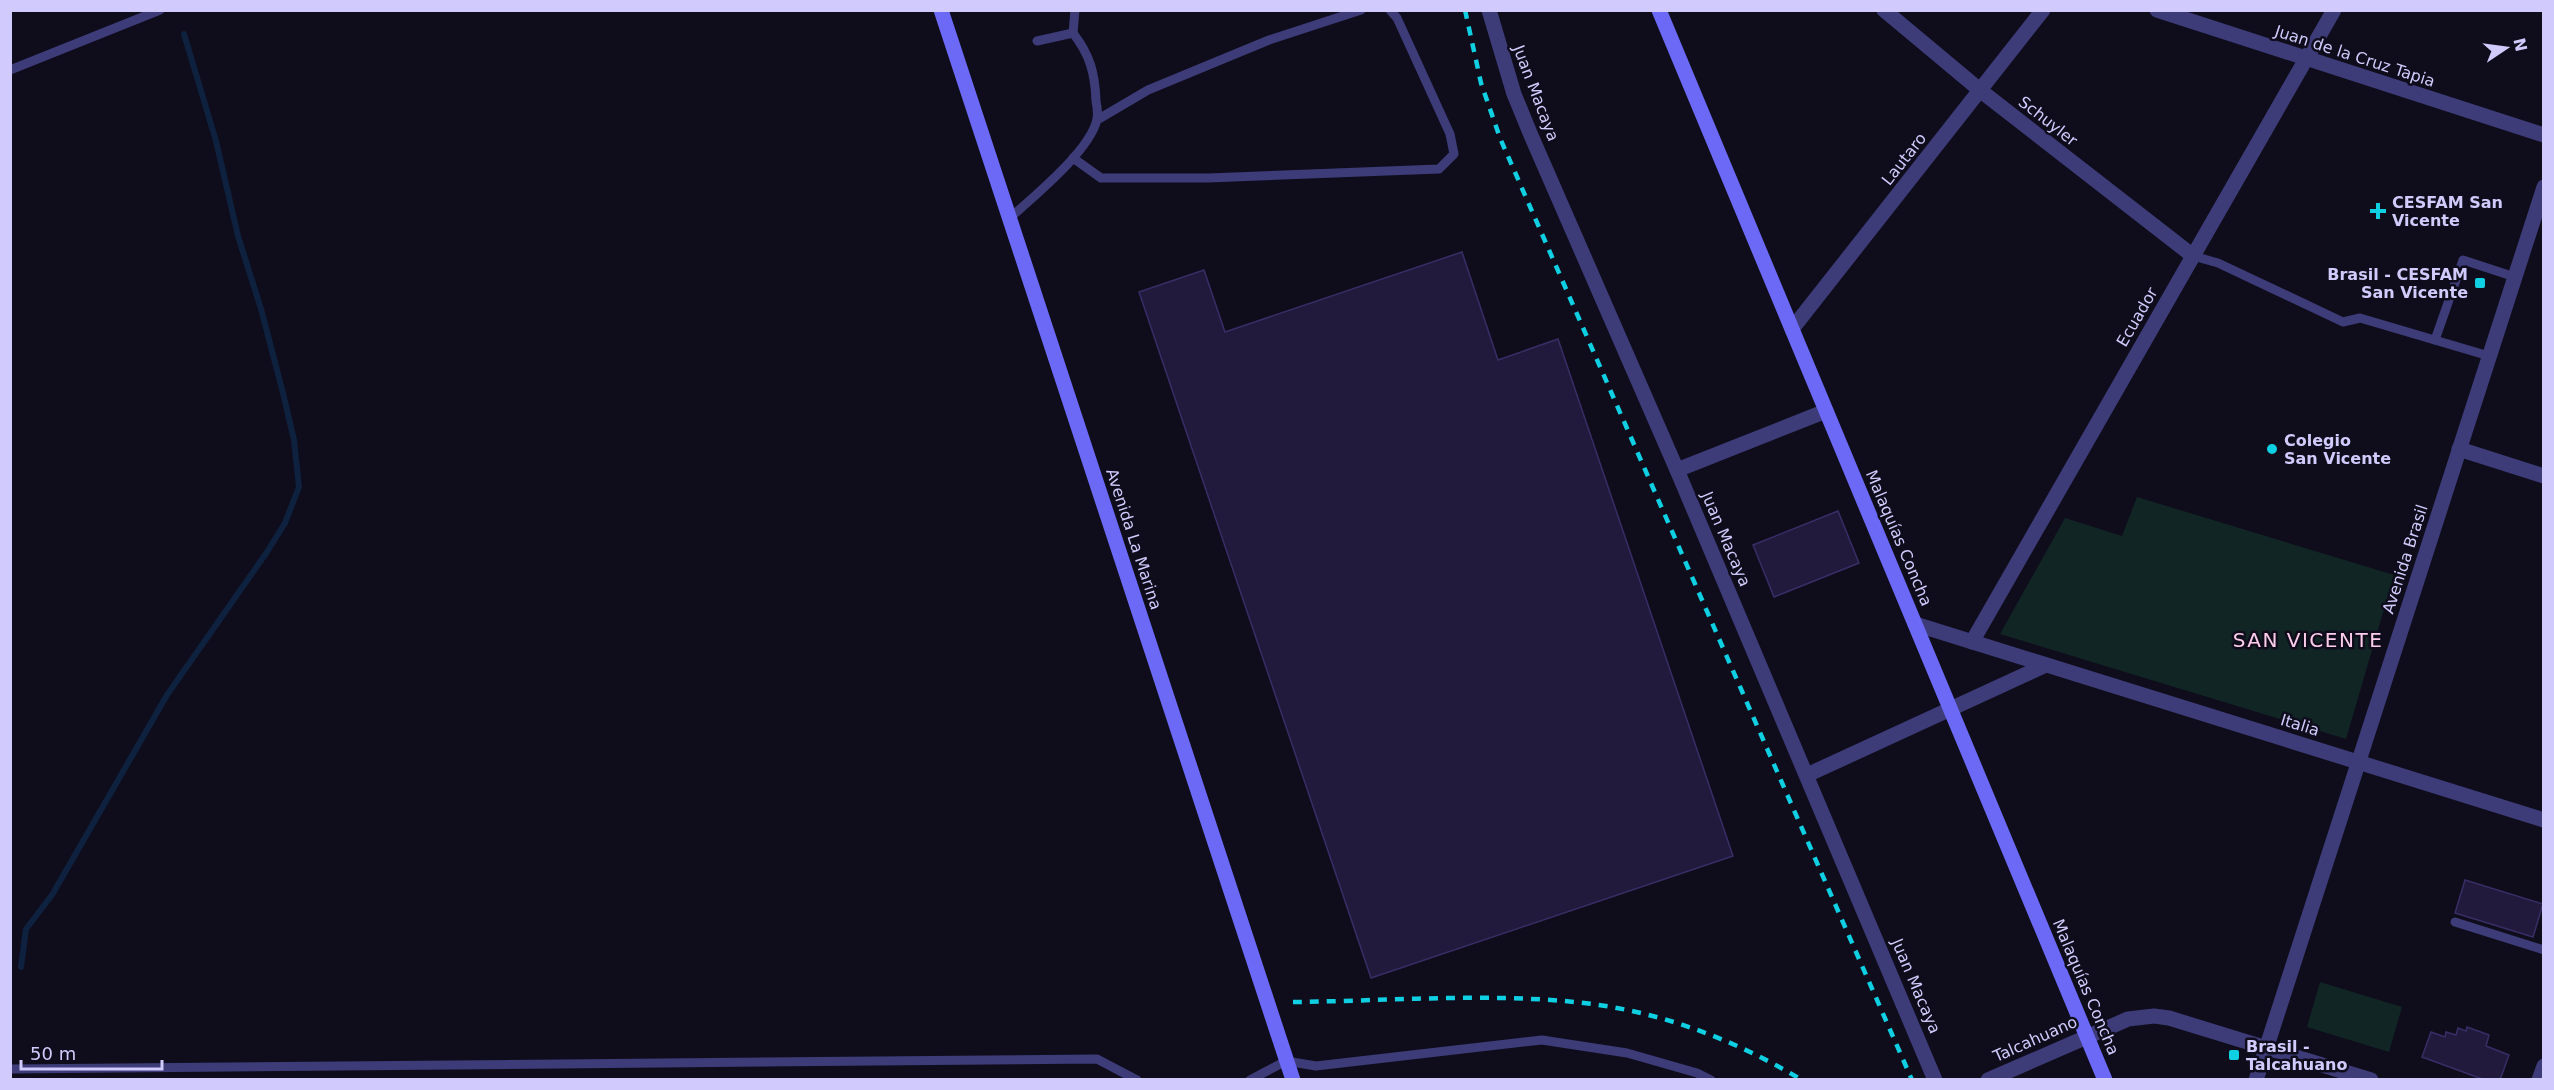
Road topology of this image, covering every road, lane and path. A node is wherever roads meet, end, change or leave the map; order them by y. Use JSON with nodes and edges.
{"nodes":[{"id":1,"x":160,"y":10,"type":"edge"},
{"id":2,"x":940,"y":10,"type":"edge"},
{"id":3,"x":1075,"y":10,"type":"edge"},
{"id":4,"x":1360,"y":10,"type":"edge"},
{"id":5,"x":1390,"y":10,"type":"edge"},
{"id":6,"x":1489,"y":10,"type":"edge"},
{"id":7,"x":1659,"y":10,"type":"edge"},
{"id":8,"x":1884,"y":10,"type":"edge"},
{"id":9,"x":2043,"y":10,"type":"edge"},
{"id":10,"x":2157,"y":10,"type":"edge"},
{"id":11,"x":2334,"y":10,"type":"edge"},
{"id":12,"x":1073,"y":33,"type":"junction"},
{"id":13,"x":1036,"y":41,"type":"dead end"},
{"id":14,"x":2305,"y":60,"type":"junction"},
{"id":15,"x":10,"y":69,"type":"edge"},
{"id":16,"x":1980,"y":92,"type":"junction"},
{"id":17,"x":1097,"y":120,"type":"junction"},
{"id":18,"x":2544,"y":135,"type":"edge"},
{"id":19,"x":1073,"y":158,"type":"junction"},
{"id":20,"x":2544,"y":187,"type":"edge"},
{"id":21,"x":1010,"y":218,"type":"junction"},
{"id":22,"x":2193,"y":256,"type":"junction"},
{"id":23,"x":2514,"y":277,"type":"junction"},
{"id":24,"x":1792,"y":329,"type":"junction"},
{"id":25,"x":2434,"y":340,"type":"junction"},
{"id":26,"x":2489,"y":356,"type":"junction"},
{"id":27,"x":1826,"y":411,"type":"junction"},
{"id":28,"x":2459,"y":448,"type":"junction"},
{"id":29,"x":1677,"y":470,"type":"junction"},
{"id":30,"x":2544,"y":476,"type":"edge"},
{"id":31,"x":1915,"y":624,"type":"junction"},
{"id":32,"x":1972,"y":642,"type":"junction"},
{"id":33,"x":2046,"y":664,"type":"junction"},
{"id":34,"x":1950,"y":709,"type":"junction"},
{"id":35,"x":2358,"y":762,"type":"junction"},
{"id":36,"x":1807,"y":774,"type":"junction"},
{"id":37,"x":2544,"y":820,"type":"edge"},
{"id":38,"x":2455,"y":922,"type":"dead end"},
{"id":39,"x":2544,"y":950,"type":"edge"},
{"id":40,"x":2087,"y":1036,"type":"junction"},
{"id":41,"x":2266,"y":1047,"type":"junction"},
{"id":42,"x":1286,"y":1061,"type":"junction"},
{"id":43,"x":2544,"y":1066,"type":"edge"},
{"id":44,"x":10,"y":1069,"type":"edge"},
{"id":45,"x":1137,"y":1080,"type":"edge"},
{"id":46,"x":1250,"y":1080,"type":"edge"},
{"id":47,"x":1293,"y":1080,"type":"edge"},
{"id":48,"x":1711,"y":1080,"type":"edge"},
{"id":49,"x":1935,"y":1080,"type":"edge"},
{"id":50,"x":1988,"y":1080,"type":"edge"},
{"id":51,"x":2105,"y":1080,"type":"edge"},
{"id":52,"x":2256,"y":1080,"type":"edge"},
{"id":53,"x":2371,"y":1080,"type":"edge"},
{"id":54,"x":2539,"y":1080,"type":"edge"}],
"edges":[{"from":1,"to":15,"type":"lane"},
{"from":2,"to":21,"type":"main road","name":"Avenida La Marina"},
{"from":3,"to":12,"type":"lane"},
{"from":4,"to":17,"type":"lane"},
{"from":5,"to":19,"type":"lane"},
{"from":6,"to":29,"type":"street","name":"Juan Macaya"},
{"from":7,"to":24,"type":"main road","name":"Malaquías Concha"},
{"from":8,"to":16,"type":"street","name":"Schuyler"},
{"from":9,"to":16,"type":"street","name":"Lautaro"},
{"from":10,"to":14,"type":"street","name":"Juan de la Cruz Tapia"},
{"from":11,"to":14,"type":"street","name":"Ecuador"},
{"from":12,"to":13,"type":"lane"},
{"from":12,"to":17,"type":"lane"},
{"from":14,"to":18,"type":"street","name":"Juan de la Cruz Tapia"},
{"from":14,"to":22,"type":"street","name":"Ecuador"},
{"from":16,"to":22,"type":"street","name":"Schuyler"},
{"from":16,"to":24,"type":"street","name":"Lautaro"},
{"from":17,"to":19,"type":"lane"},
{"from":19,"to":21,"type":"lane"},
{"from":20,"to":23,"type":"street","name":"Avenida Brasil"},
{"from":21,"to":42,"type":"main road","name":"Avenida La Marina"},
{"from":22,"to":25,"type":"lane"},
{"from":22,"to":32,"type":"street","name":"Ecuador"},
{"from":23,"to":25,"type":"lane"},
{"from":23,"to":26,"type":"street","name":"Avenida Brasil"},
{"from":24,"to":27,"type":"main road","name":"Malaquías Concha"},
{"from":25,"to":26,"type":"lane"},
{"from":26,"to":28,"type":"street","name":"Avenida Brasil"},
{"from":27,"to":29,"type":"street"},
{"from":27,"to":31,"type":"main road","name":"Malaquías Concha"},
{"from":28,"to":30,"type":"street"},
{"from":28,"to":35,"type":"street","name":"Avenida Brasil"},
{"from":29,"to":36,"type":"street","name":"Juan Macaya"},
{"from":31,"to":32,"type":"street","name":"Italia"},
{"from":31,"to":34,"type":"main road","name":"Malaquías Concha"},
{"from":32,"to":33,"type":"street","name":"Italia"},
{"from":33,"to":34,"type":"street"},
{"from":33,"to":35,"type":"street","name":"Italia"},
{"from":34,"to":36,"type":"street"},
{"from":34,"to":40,"type":"main road","name":"Malaquías Concha"},
{"from":35,"to":37,"type":"street","name":"Italia"},
{"from":35,"to":41,"type":"street","name":"Avenida Brasil"},
{"from":36,"to":49,"type":"street","name":"Juan Macaya"},
{"from":38,"to":39,"type":"lane"},
{"from":40,"to":41,"type":"street","name":"Talcahuano"},
{"from":40,"to":50,"type":"street","name":"Talcahuano"},
{"from":40,"to":51,"type":"main road","name":"Malaquías Concha"},
{"from":41,"to":52,"type":"street","name":"Avenida Brasil"},
{"from":41,"to":53,"type":"street","name":"Talcahuano"},
{"from":42,"to":46,"type":"lane"},
{"from":42,"to":47,"type":"main road","name":"Avenida La Marina"},
{"from":42,"to":48,"type":"lane"},
{"from":43,"to":54,"type":"street"},
{"from":44,"to":45,"type":"lane"}]}
